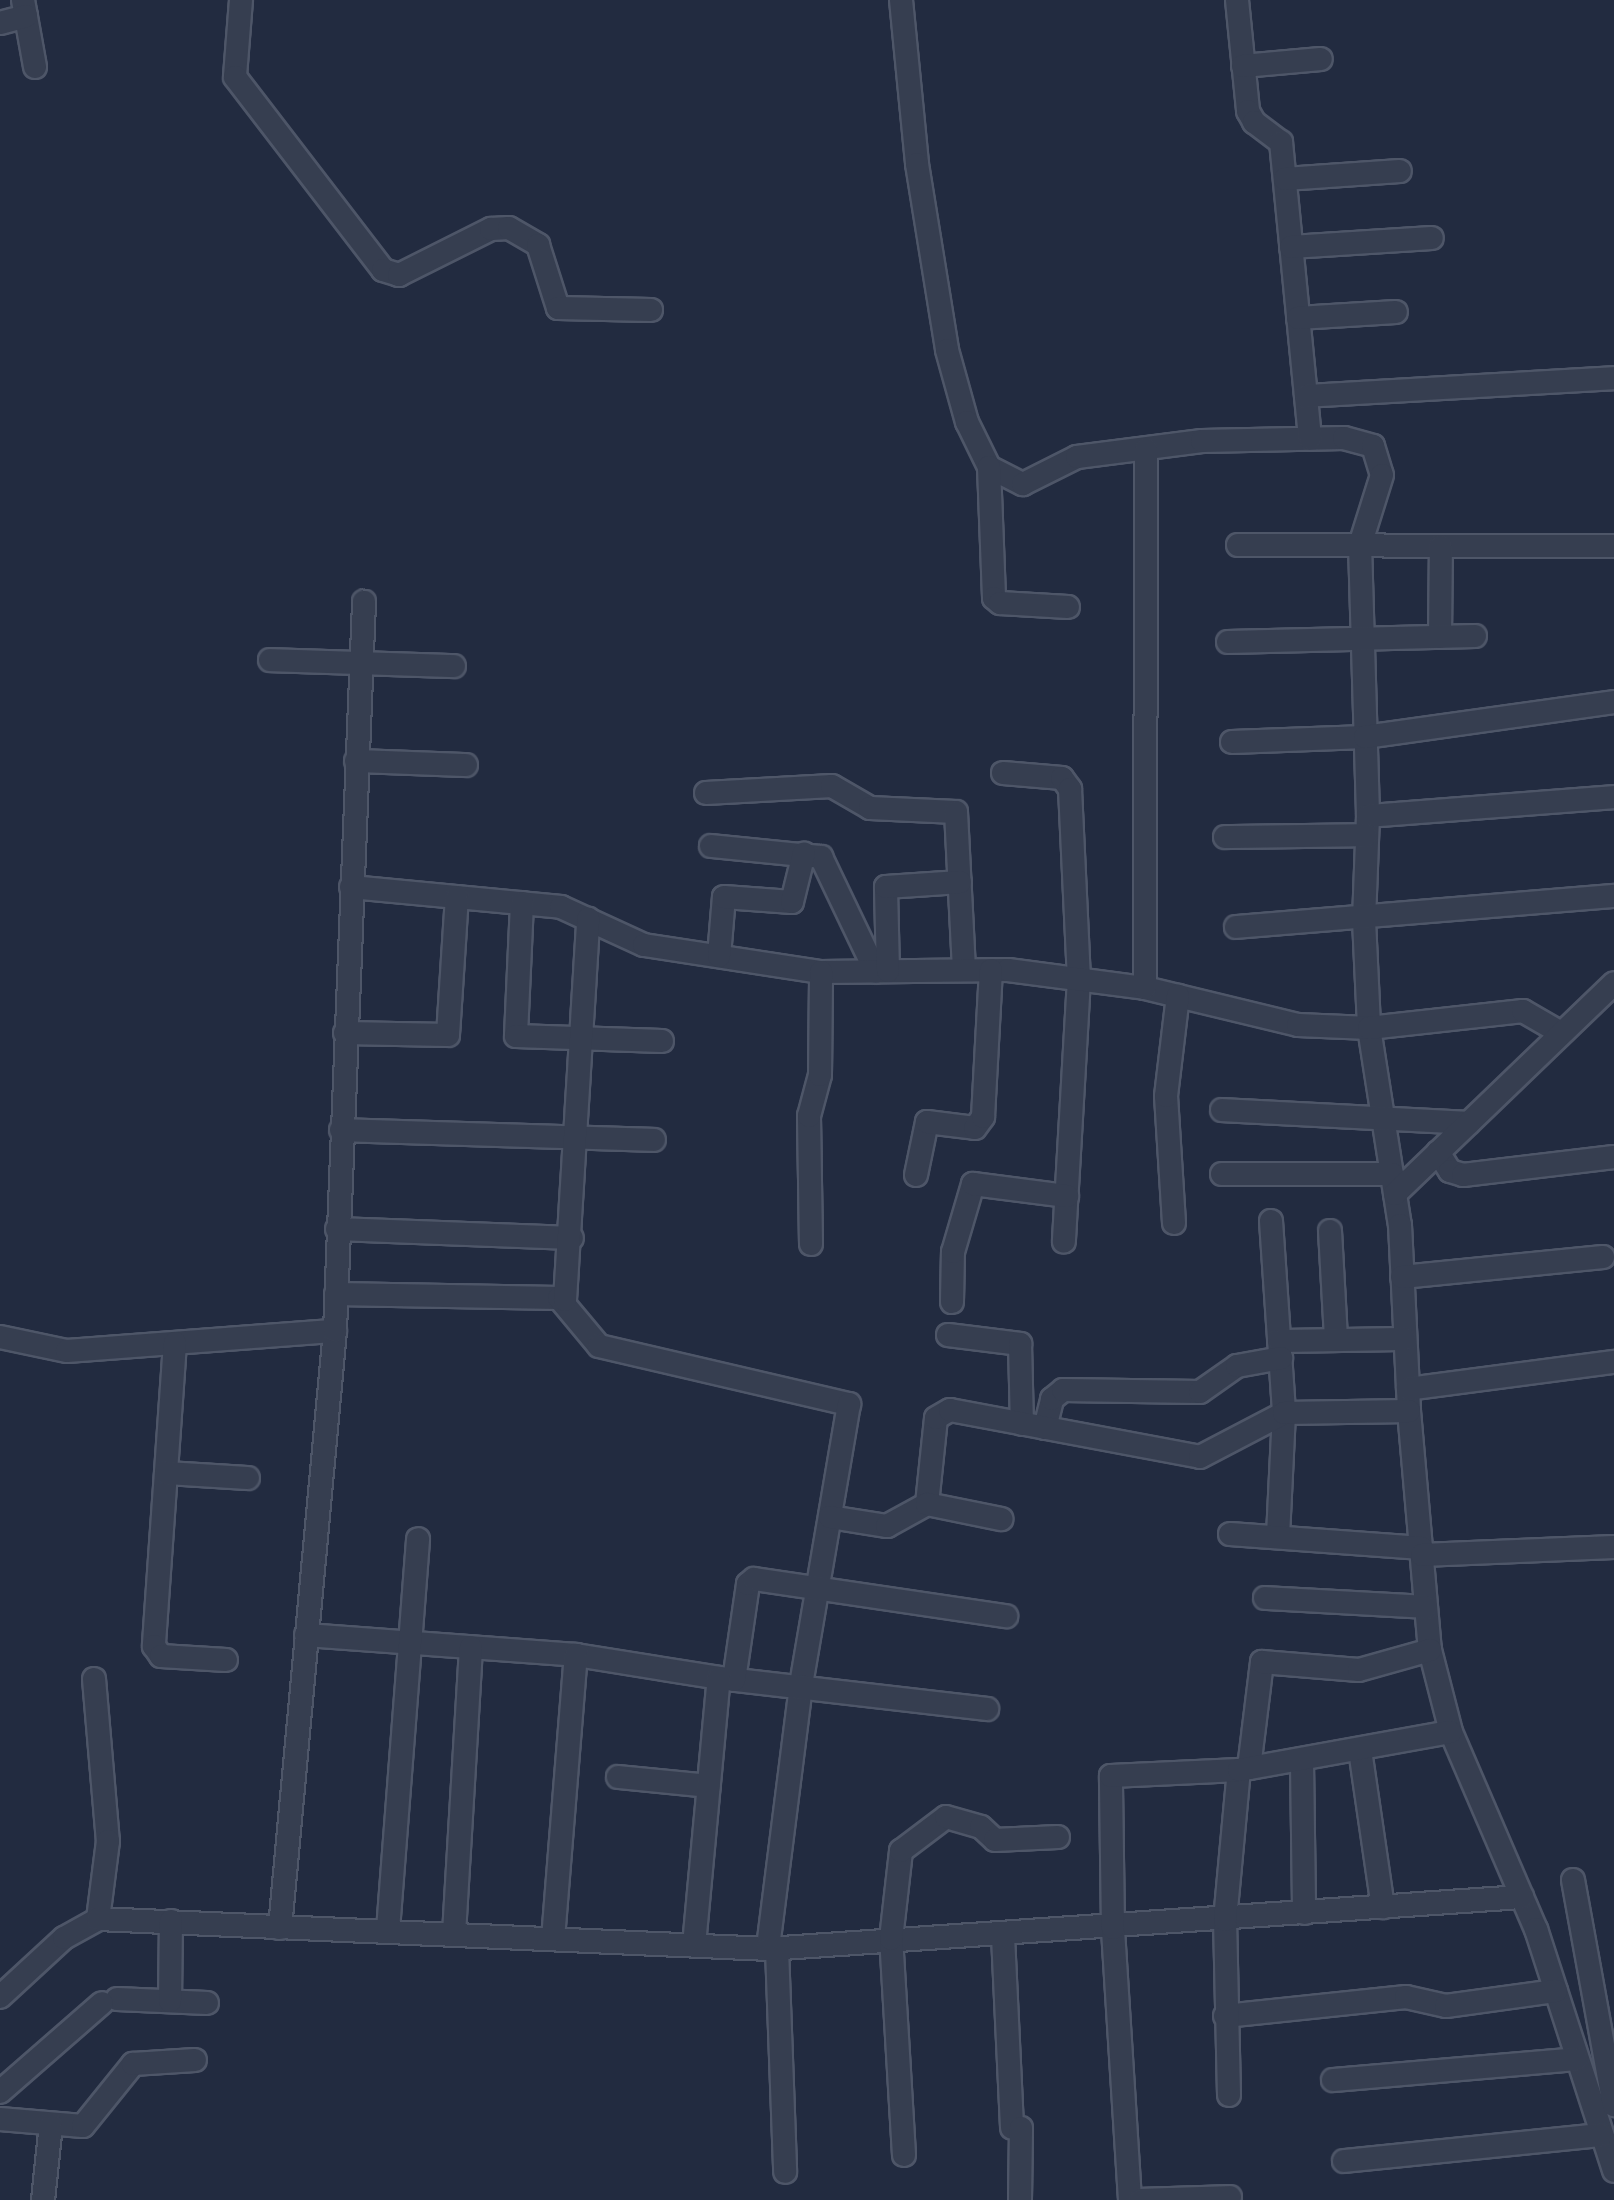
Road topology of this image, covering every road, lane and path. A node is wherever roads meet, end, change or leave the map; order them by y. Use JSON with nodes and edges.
{"nodes":[{"id":1,"x":241,"y":0,"type":"edge"},
{"id":2,"x":901,"y":0,"type":"edge"},
{"id":3,"x":1237,"y":0,"type":"edge"},
{"id":4,"x":25,"y":8,"type":"edge"},
{"id":5,"x":0,"y":23,"type":"edge"},
{"id":6,"x":1321,"y":59,"type":"dead end"},
{"id":7,"x":1243,"y":66,"type":"junction"},
{"id":8,"x":35,"y":67,"type":"dead end"},
{"id":9,"x":1400,"y":171,"type":"dead end"},
{"id":10,"x":1285,"y":179,"type":"junction"},
{"id":11,"x":1432,"y":238,"type":"dead end"},
{"id":12,"x":1291,"y":247,"type":"junction"},
{"id":13,"x":651,"y":310,"type":"dead end"},
{"id":14,"x":1396,"y":312,"type":"dead end"},
{"id":15,"x":1298,"y":318,"type":"junction"},
{"id":16,"x":1614,"y":378,"type":"edge"},
{"id":17,"x":1306,"y":396,"type":"junction"},
{"id":18,"x":1310,"y":439,"type":"junction"},
{"id":19,"x":1146,"y":449,"type":"junction"},
{"id":20,"x":989,"y":467,"type":"junction"},
{"id":21,"x":1238,"y":545,"type":"dead end"},
{"id":22,"x":1360,"y":545,"type":"junction"},
{"id":23,"x":1441,"y":546,"type":"junction"},
{"id":24,"x":1614,"y":546,"type":"edge"},
{"id":25,"x":364,"y":602,"type":"dead end"},
{"id":26,"x":1068,"y":607,"type":"dead end"},
{"id":27,"x":1475,"y":636,"type":"dead end"},
{"id":28,"x":1440,"y":637,"type":"junction"},
{"id":29,"x":1363,"y":640,"type":"junction"},
{"id":30,"x":1228,"y":642,"type":"dead end"},
{"id":31,"x":270,"y":660,"type":"dead end"},
{"id":32,"x":360,"y":663,"type":"junction"},
{"id":33,"x":454,"y":666,"type":"dead end"},
{"id":34,"x":1614,"y":702,"type":"edge"},
{"id":35,"x":1365,"y":737,"type":"junction"},
{"id":36,"x":1232,"y":742,"type":"dead end"},
{"id":37,"x":356,"y":761,"type":"junction"},
{"id":38,"x":466,"y":765,"type":"dead end"},
{"id":39,"x":1003,"y":773,"type":"dead end"},
{"id":40,"x":706,"y":793,"type":"dead end"},
{"id":41,"x":1614,"y":797,"type":"edge"},
{"id":42,"x":1367,"y":826,"type":"junction"},
{"id":43,"x":1225,"y":837,"type":"dead end"},
{"id":44,"x":711,"y":846,"type":"dead end"},
{"id":45,"x":804,"y":853,"type":"junction"},
{"id":46,"x":960,"y":882,"type":"junction"},
{"id":47,"x":351,"y":887,"type":"junction"},
{"id":48,"x":1614,"y":896,"type":"edge"},
{"id":49,"x":457,"y":897,"type":"junction"},
{"id":50,"x":522,"y":903,"type":"junction"},
{"id":51,"x":588,"y":919,"type":"junction"},
{"id":52,"x":1364,"y":920,"type":"junction"},
{"id":53,"x":1236,"y":927,"type":"dead end"},
{"id":54,"x":719,"y":956,"type":"junction"},
{"id":55,"x":964,"y":970,"type":"junction"},
{"id":56,"x":991,"y":970,"type":"junction"},
{"id":57,"x":882,"y":971,"type":"junction"},
{"id":58,"x":821,"y":972,"type":"junction"},
{"id":59,"x":1079,"y":979,"type":"junction"},
{"id":60,"x":1614,"y":983,"type":"edge"},
{"id":61,"x":1145,"y":988,"type":"junction"},
{"id":62,"x":1178,"y":996,"type":"junction"},
{"id":63,"x":1369,"y":1028,"type":"junction"},
{"id":64,"x":345,"y":1033,"type":"junction"},
{"id":65,"x":1561,"y":1033,"type":"junction"},
{"id":66,"x":583,"y":1038,"type":"junction"},
{"id":67,"x":662,"y":1041,"type":"dead end"},
{"id":68,"x":1222,"y":1110,"type":"dead end"},
{"id":69,"x":1383,"y":1121,"type":"junction"},
{"id":70,"x":1469,"y":1123,"type":"junction"},
{"id":71,"x":341,"y":1130,"type":"junction"},
{"id":72,"x":578,"y":1137,"type":"junction"},
{"id":73,"x":654,"y":1140,"type":"dead end"},
{"id":74,"x":1438,"y":1152,"type":"junction"},
{"id":75,"x":1614,"y":1157,"type":"edge"},
{"id":76,"x":1222,"y":1174,"type":"dead end"},
{"id":77,"x":916,"y":1175,"type":"dead end"},
{"id":78,"x":1394,"y":1184,"type":"junction"},
{"id":79,"x":1067,"y":1196,"type":"junction"},
{"id":80,"x":1271,"y":1221,"type":"dead end"},
{"id":81,"x":1174,"y":1223,"type":"dead end"},
{"id":82,"x":337,"y":1229,"type":"junction"},
{"id":83,"x":1330,"y":1231,"type":"dead end"},
{"id":84,"x":572,"y":1238,"type":"junction"},
{"id":85,"x":1064,"y":1242,"type":"dead end"},
{"id":86,"x":811,"y":1244,"type":"dead end"},
{"id":87,"x":1603,"y":1257,"type":"dead end"},
{"id":88,"x":1402,"y":1277,"type":"junction"},
{"id":89,"x":336,"y":1294,"type":"junction"},
{"id":90,"x":565,"y":1300,"type":"junction"},
{"id":91,"x":952,"y":1302,"type":"dead end"},
{"id":92,"x":335,"y":1331,"type":"junction"},
{"id":93,"x":948,"y":1335,"type":"dead end"},
{"id":94,"x":0,"y":1337,"type":"edge"},
{"id":95,"x":1405,"y":1339,"type":"junction"},
{"id":96,"x":1336,"y":1340,"type":"junction"},
{"id":97,"x":175,"y":1343,"type":"junction"},
{"id":98,"x":1280,"y":1350,"type":"junction"},
{"id":99,"x":1614,"y":1362,"type":"edge"},
{"id":100,"x":1408,"y":1400,"type":"junction"},
{"id":101,"x":1284,"y":1413,"type":"junction"},
{"id":102,"x":1022,"y":1424,"type":"junction"},
{"id":103,"x":1045,"y":1428,"type":"junction"},
{"id":104,"x":166,"y":1473,"type":"junction"},
{"id":105,"x":248,"y":1478,"type":"dead end"},
{"id":106,"x":927,"y":1504,"type":"junction"},
{"id":107,"x":830,"y":1517,"type":"junction"},
{"id":108,"x":1001,"y":1519,"type":"dead end"},
{"id":109,"x":1230,"y":1534,"type":"dead end"},
{"id":110,"x":1278,"y":1537,"type":"junction"},
{"id":111,"x":418,"y":1539,"type":"dead end"},
{"id":112,"x":1614,"y":1547,"type":"edge"},
{"id":113,"x":1421,"y":1551,"type":"junction"},
{"id":114,"x":817,"y":1585,"type":"junction"},
{"id":115,"x":1265,"y":1598,"type":"dead end"},
{"id":116,"x":1426,"y":1607,"type":"junction"},
{"id":117,"x":1006,"y":1616,"type":"dead end"},
{"id":118,"x":306,"y":1635,"type":"junction"},
{"id":119,"x":409,"y":1643,"type":"junction"},
{"id":120,"x":471,"y":1648,"type":"junction"},
{"id":121,"x":1430,"y":1650,"type":"junction"},
{"id":122,"x":576,"y":1655,"type":"junction"},
{"id":123,"x":226,"y":1660,"type":"dead end"},
{"id":124,"x":94,"y":1679,"type":"dead end"},
{"id":125,"x":727,"y":1679,"type":"junction"},
{"id":126,"x":801,"y":1686,"type":"junction"},
{"id":127,"x":987,"y":1709,"type":"dead end"},
{"id":128,"x":1451,"y":1732,"type":"junction"},
{"id":129,"x":1360,"y":1750,"type":"junction"},
{"id":130,"x":1302,"y":1762,"type":"junction"},
{"id":131,"x":1244,"y":1769,"type":"junction"},
{"id":132,"x":618,"y":1777,"type":"dead end"},
{"id":133,"x":709,"y":1786,"type":"junction"},
{"id":134,"x":1058,"y":1837,"type":"dead end"},
{"id":135,"x":1573,"y":1880,"type":"dead end"},
{"id":136,"x":1522,"y":1897,"type":"junction"},
{"id":137,"x":1383,"y":1907,"type":"junction"},
{"id":138,"x":1304,"y":1913,"type":"junction"},
{"id":139,"x":98,"y":1919,"type":"junction"},
{"id":140,"x":1225,"y":1920,"type":"junction"},
{"id":141,"x":171,"y":1921,"type":"junction"},
{"id":142,"x":280,"y":1928,"type":"junction"},
{"id":143,"x":1113,"y":1928,"type":"junction"},
{"id":144,"x":388,"y":1930,"type":"junction"},
{"id":145,"x":454,"y":1934,"type":"junction"},
{"id":146,"x":1003,"y":1936,"type":"junction"},
{"id":147,"x":553,"y":1939,"type":"junction"},
{"id":148,"x":891,"y":1939,"type":"junction"},
{"id":149,"x":694,"y":1945,"type":"junction"},
{"id":150,"x":772,"y":1949,"type":"junction"},
{"id":151,"x":1556,"y":1991,"type":"junction"},
{"id":152,"x":0,"y":1997,"type":"edge"},
{"id":153,"x":170,"y":2001,"type":"junction"},
{"id":154,"x":207,"y":2003,"type":"dead end"},
{"id":155,"x":1225,"y":2016,"type":"junction"},
{"id":156,"x":1577,"y":2059,"type":"junction"},
{"id":157,"x":195,"y":2060,"type":"dead end"},
{"id":158,"x":1333,"y":2080,"type":"dead end"},
{"id":159,"x":0,"y":2092,"type":"edge"},
{"id":160,"x":1229,"y":2095,"type":"dead end"},
{"id":161,"x":1606,"y":2104,"type":"edge"},
{"id":162,"x":0,"y":2119,"type":"edge"},
{"id":163,"x":51,"y":2124,"type":"junction"},
{"id":164,"x":1602,"y":2135,"type":"junction"},
{"id":165,"x":904,"y":2155,"type":"dead end"},
{"id":166,"x":1344,"y":2161,"type":"dead end"},
{"id":167,"x":1614,"y":2171,"type":"edge"},
{"id":168,"x":785,"y":2172,"type":"dead end"},
{"id":169,"x":1230,"y":2197,"type":"dead end"},
{"id":170,"x":43,"y":2200,"type":"edge"},
{"id":171,"x":1020,"y":2200,"type":"edge"},
{"id":172,"x":1130,"y":2200,"type":"edge"},
{"id":173,"x":1141,"y":2200,"type":"edge"}],
"edges":[{"from":1,"to":13,"type":"street"},
{"from":2,"to":20,"type":"street"},
{"from":3,"to":7,"type":"street"},
{"from":4,"to":5,"type":"street"},
{"from":4,"to":8,"type":"street"},
{"from":6,"to":7,"type":"street"},
{"from":7,"to":10,"type":"street"},
{"from":9,"to":10,"type":"street"},
{"from":10,"to":12,"type":"street"},
{"from":11,"to":12,"type":"street"},
{"from":12,"to":15,"type":"street"},
{"from":14,"to":15,"type":"street"},
{"from":15,"to":17,"type":"street"},
{"from":16,"to":17,"type":"street"},
{"from":17,"to":18,"type":"street"},
{"from":18,"to":19,"type":"street"},
{"from":18,"to":22,"type":"street"},
{"from":19,"to":20,"type":"street"},
{"from":19,"to":61,"type":"street"},
{"from":20,"to":26,"type":"street"},
{"from":21,"to":22,"type":"street"},
{"from":22,"to":23,"type":"street"},
{"from":22,"to":29,"type":"street"},
{"from":23,"to":24,"type":"street"},
{"from":23,"to":28,"type":"street"},
{"from":25,"to":32,"type":"street"},
{"from":27,"to":28,"type":"street"},
{"from":28,"to":29,"type":"street"},
{"from":29,"to":30,"type":"street"},
{"from":29,"to":35,"type":"street"},
{"from":31,"to":32,"type":"street"},
{"from":32,"to":33,"type":"street"},
{"from":32,"to":37,"type":"street"},
{"from":34,"to":35,"type":"street"},
{"from":35,"to":36,"type":"street"},
{"from":35,"to":42,"type":"street"},
{"from":37,"to":38,"type":"street"},
{"from":37,"to":47,"type":"street"},
{"from":39,"to":59,"type":"street"},
{"from":40,"to":46,"type":"street"},
{"from":41,"to":42,"type":"street"},
{"from":42,"to":43,"type":"street"},
{"from":42,"to":52,"type":"street"},
{"from":44,"to":45,"type":"street"},
{"from":45,"to":54,"type":"street"},
{"from":45,"to":57,"type":"street"},
{"from":46,"to":55,"type":"street"},
{"from":46,"to":57,"type":"street"},
{"from":47,"to":49,"type":"street"},
{"from":47,"to":64,"type":"street"},
{"from":48,"to":52,"type":"street"},
{"from":49,"to":50,"type":"street"},
{"from":49,"to":64,"type":"street"},
{"from":50,"to":51,"type":"street"},
{"from":50,"to":66,"type":"street"},
{"from":51,"to":54,"type":"street"},
{"from":51,"to":66,"type":"street"},
{"from":52,"to":53,"type":"street"},
{"from":52,"to":63,"type":"street"},
{"from":54,"to":58,"type":"street"},
{"from":55,"to":56,"type":"street"},
{"from":55,"to":57,"type":"street"},
{"from":56,"to":59,"type":"street"},
{"from":56,"to":77,"type":"street"},
{"from":57,"to":58,"type":"street"},
{"from":58,"to":86,"type":"street"},
{"from":59,"to":61,"type":"street"},
{"from":59,"to":79,"type":"street"},
{"from":60,"to":65,"type":"street"},
{"from":61,"to":62,"type":"street"},
{"from":62,"to":63,"type":"street"},
{"from":62,"to":81,"type":"street"},
{"from":63,"to":65,"type":"street"},
{"from":63,"to":69,"type":"street"},
{"from":64,"to":71,"type":"street"},
{"from":65,"to":70,"type":"street"},
{"from":66,"to":67,"type":"street"},
{"from":66,"to":72,"type":"street"},
{"from":68,"to":69,"type":"street"},
{"from":69,"to":70,"type":"street"},
{"from":69,"to":78,"type":"street"},
{"from":70,"to":74,"type":"street"},
{"from":71,"to":72,"type":"street"},
{"from":71,"to":82,"type":"street"},
{"from":72,"to":73,"type":"street"},
{"from":72,"to":84,"type":"street"},
{"from":74,"to":75,"type":"street"},
{"from":74,"to":78,"type":"street"},
{"from":76,"to":78,"type":"street"},
{"from":78,"to":88,"type":"street"},
{"from":79,"to":85,"type":"street"},
{"from":79,"to":91,"type":"street"},
{"from":80,"to":98,"type":"street"},
{"from":82,"to":84,"type":"street"},
{"from":82,"to":89,"type":"street"},
{"from":83,"to":96,"type":"street"},
{"from":84,"to":90,"type":"street"},
{"from":87,"to":88,"type":"street"},
{"from":88,"to":95,"type":"street"},
{"from":89,"to":90,"type":"street"},
{"from":89,"to":92,"type":"street"},
{"from":90,"to":107,"type":"street"},
{"from":92,"to":97,"type":"street"},
{"from":92,"to":118,"type":"street"},
{"from":93,"to":102,"type":"street"},
{"from":94,"to":97,"type":"street"},
{"from":95,"to":96,"type":"street"},
{"from":95,"to":100,"type":"street"},
{"from":96,"to":98,"type":"street"},
{"from":97,"to":104,"type":"street"},
{"from":98,"to":101,"type":"street"},
{"from":98,"to":103,"type":"street"},
{"from":99,"to":100,"type":"street"},
{"from":100,"to":101,"type":"street"},
{"from":100,"to":113,"type":"street"},
{"from":101,"to":103,"type":"street"},
{"from":101,"to":110,"type":"street"},
{"from":102,"to":103,"type":"street"},
{"from":102,"to":106,"type":"street"},
{"from":104,"to":105,"type":"street"},
{"from":104,"to":123,"type":"street"},
{"from":106,"to":107,"type":"street"},
{"from":106,"to":108,"type":"street"},
{"from":107,"to":114,"type":"street"},
{"from":109,"to":110,"type":"street"},
{"from":110,"to":113,"type":"street"},
{"from":111,"to":119,"type":"street"},
{"from":112,"to":113,"type":"street"},
{"from":113,"to":116,"type":"street"},
{"from":114,"to":117,"type":"street"},
{"from":114,"to":125,"type":"street"},
{"from":114,"to":126,"type":"street"},
{"from":115,"to":116,"type":"street"},
{"from":116,"to":121,"type":"street"},
{"from":118,"to":119,"type":"street"},
{"from":118,"to":142,"type":"street"},
{"from":119,"to":120,"type":"street"},
{"from":119,"to":144,"type":"street"},
{"from":120,"to":122,"type":"street"},
{"from":120,"to":145,"type":"street"},
{"from":121,"to":128,"type":"street"},
{"from":121,"to":131,"type":"street"},
{"from":122,"to":125,"type":"street"},
{"from":122,"to":147,"type":"street"},
{"from":124,"to":139,"type":"street"},
{"from":125,"to":126,"type":"street"},
{"from":125,"to":133,"type":"street"},
{"from":126,"to":127,"type":"street"},
{"from":126,"to":150,"type":"street"},
{"from":128,"to":129,"type":"street"},
{"from":128,"to":136,"type":"street"},
{"from":129,"to":130,"type":"street"},
{"from":129,"to":137,"type":"street"},
{"from":130,"to":131,"type":"street"},
{"from":130,"to":138,"type":"street"},
{"from":131,"to":140,"type":"street"},
{"from":131,"to":143,"type":"street"},
{"from":132,"to":133,"type":"street"},
{"from":133,"to":149,"type":"street"},
{"from":134,"to":148,"type":"street"},
{"from":135,"to":161,"type":"street"},
{"from":136,"to":137,"type":"street"},
{"from":136,"to":151,"type":"street"},
{"from":137,"to":138,"type":"street"},
{"from":138,"to":140,"type":"street"},
{"from":139,"to":141,"type":"street"},
{"from":139,"to":152,"type":"street"},
{"from":140,"to":143,"type":"street"},
{"from":140,"to":155,"type":"street"},
{"from":141,"to":142,"type":"street"},
{"from":141,"to":153,"type":"street"},
{"from":142,"to":144,"type":"street"},
{"from":143,"to":146,"type":"street"},
{"from":143,"to":172,"type":"street"},
{"from":144,"to":145,"type":"street"},
{"from":145,"to":147,"type":"street"},
{"from":146,"to":148,"type":"street"},
{"from":146,"to":171,"type":"street"},
{"from":147,"to":149,"type":"street"},
{"from":148,"to":150,"type":"street"},
{"from":148,"to":165,"type":"street"},
{"from":149,"to":150,"type":"street"},
{"from":150,"to":168,"type":"street"},
{"from":151,"to":155,"type":"street"},
{"from":151,"to":156,"type":"street"},
{"from":153,"to":154,"type":"street"},
{"from":153,"to":159,"type":"street"},
{"from":155,"to":160,"type":"street"},
{"from":156,"to":158,"type":"street"},
{"from":156,"to":161,"type":"street"},
{"from":157,"to":163,"type":"street"},
{"from":161,"to":164,"type":"street"},
{"from":162,"to":163,"type":"street"},
{"from":163,"to":170,"type":"street"},
{"from":164,"to":166,"type":"street"},
{"from":164,"to":167,"type":"street"},
{"from":169,"to":173,"type":"street"}]}
